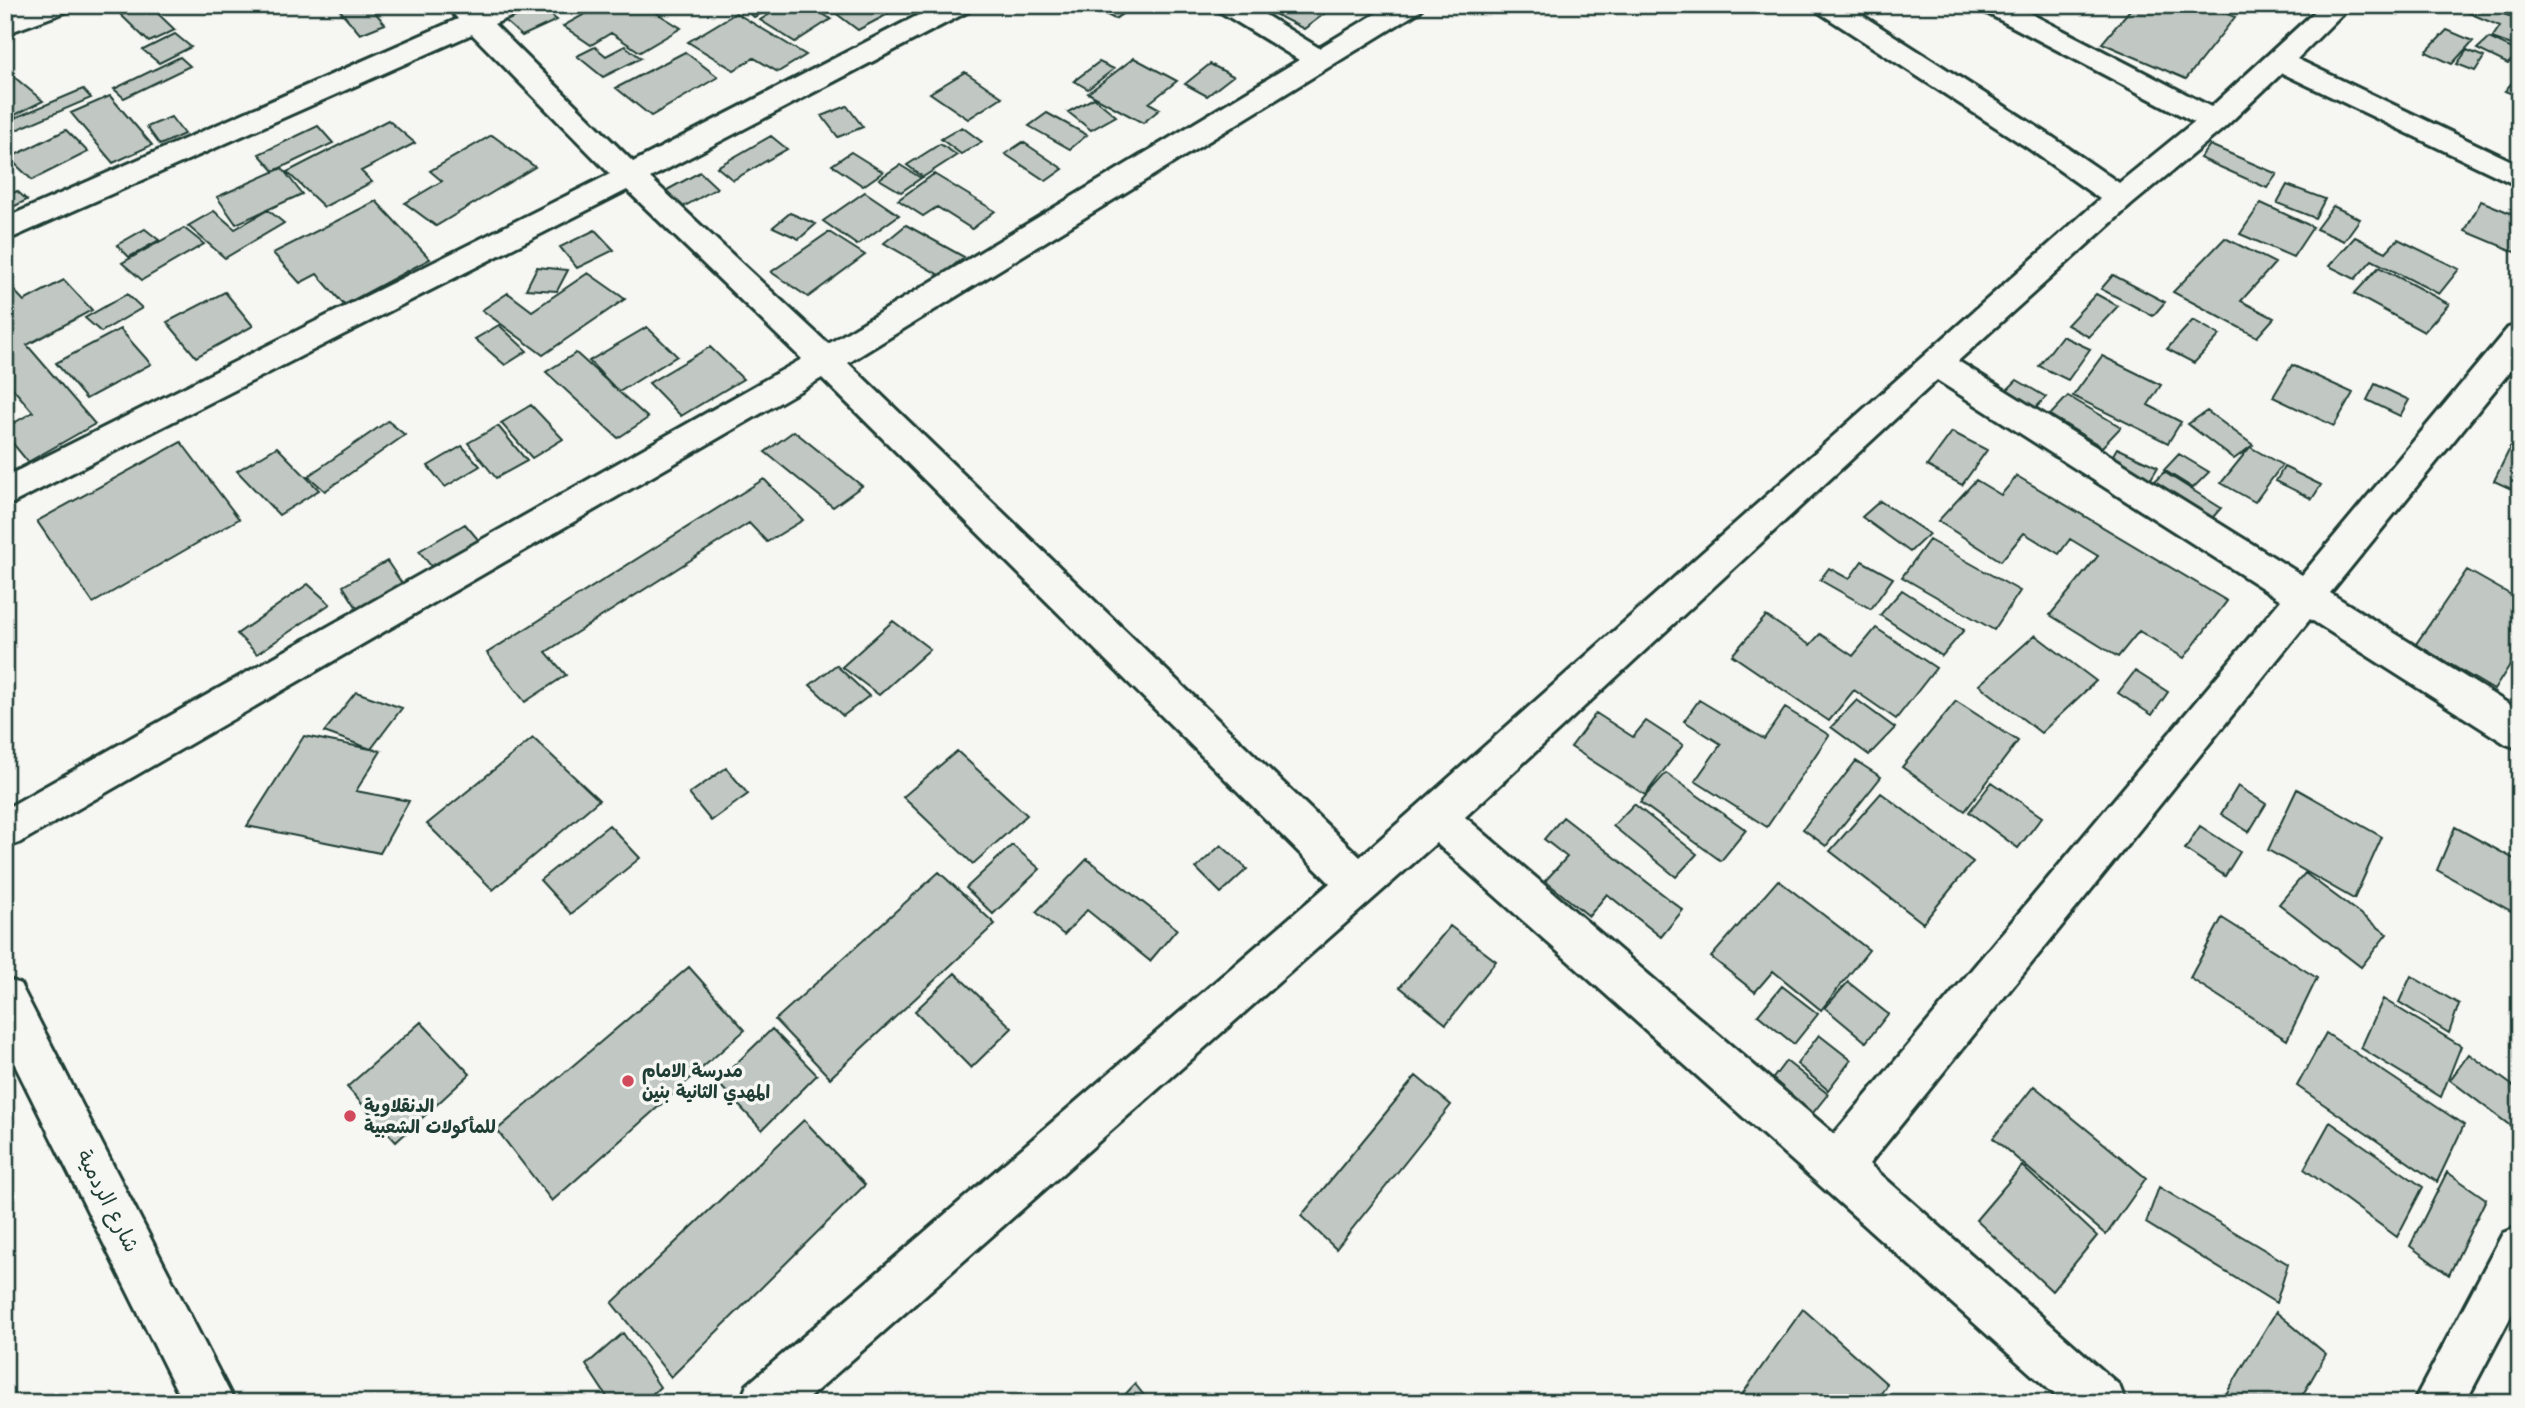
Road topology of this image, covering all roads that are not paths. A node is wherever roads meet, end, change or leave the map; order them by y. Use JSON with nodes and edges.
{"nodes":[{"id":1,"x":58,"y":5,"type":"edge"},
{"id":2,"x":514,"y":5,"type":"edge"},
{"id":3,"x":959,"y":5,"type":"edge"},
{"id":4,"x":1229,"y":5,"type":"edge"},
{"id":5,"x":1410,"y":5,"type":"edge"},
{"id":6,"x":1827,"y":5,"type":"edge"},
{"id":7,"x":1993,"y":5,"type":"edge"},
{"id":8,"x":2338,"y":5,"type":"edge"},
{"id":9,"x":468,"y":14,"type":"edge"},
{"id":10,"x":5,"y":26,"type":"edge"},
{"id":11,"x":1321,"y":61,"type":"junction"},
{"id":12,"x":2278,"y":61,"type":"junction"},
{"id":13,"x":2214,"y":121,"type":"junction"},
{"id":14,"x":630,"y":176,"type":"junction"},
{"id":15,"x":2520,"y":177,"type":"edge"},
{"id":16,"x":2120,"y":198,"type":"junction"},
{"id":17,"x":5,"y":230,"type":"edge"},
{"id":18,"x":2520,"y":336,"type":"edge"},
{"id":19,"x":825,"y":361,"type":"junction"},
{"id":20,"x":1935,"y":363,"type":"junction"},
{"id":21,"x":5,"y":493,"type":"edge"},
{"id":22,"x":2305,"y":596,"type":"junction"},
{"id":23,"x":2520,"y":733,"type":"edge"},
{"id":24,"x":1436,"y":817,"type":"junction"},
{"id":25,"x":5,"y":830,"type":"edge"},
{"id":26,"x":1359,"y":884,"type":"junction"},
{"id":27,"x":5,"y":999,"type":"edge"},
{"id":28,"x":1837,"y":1167,"type":"junction"},
{"id":29,"x":2520,"y":1250,"type":"edge"},
{"id":30,"x":210,"y":1403,"type":"edge"},
{"id":31,"x":765,"y":1403,"type":"edge"},
{"id":32,"x":2101,"y":1403,"type":"edge"},
{"id":33,"x":2438,"y":1403,"type":"edge"}],
"edges":[{"from":1,"to":10,"type":"street"},
{"from":2,"to":9,"type":"street"},
{"from":3,"to":14,"type":"street"},
{"from":4,"to":11,"type":"street"},
{"from":5,"to":11,"type":"street"},
{"from":6,"to":16,"type":"street"},
{"from":7,"to":13,"type":"street"},
{"from":8,"to":12,"type":"street"},
{"from":9,"to":14,"type":"street"},
{"from":9,"to":17,"type":"street"},
{"from":11,"to":19,"type":"street"},
{"from":12,"to":13,"type":"street"},
{"from":12,"to":15,"type":"street"},
{"from":13,"to":16,"type":"street"},
{"from":14,"to":19,"type":"street"},
{"from":14,"to":21,"type":"street"},
{"from":16,"to":20,"type":"street"},
{"from":18,"to":22,"type":"street"},
{"from":19,"to":25,"type":"street"},
{"from":19,"to":26,"type":"street"},
{"from":20,"to":22,"type":"street"},
{"from":20,"to":24,"type":"street"},
{"from":22,"to":23,"type":"street"},
{"from":22,"to":28,"type":"street"},
{"from":24,"to":26,"type":"street"},
{"from":24,"to":28,"type":"street"},
{"from":26,"to":31,"type":"street"},
{"from":27,"to":30,"type":"street","name":"شارع الردمية"},
{"from":28,"to":32,"type":"street"},
{"from":29,"to":33,"type":"street"}]}
